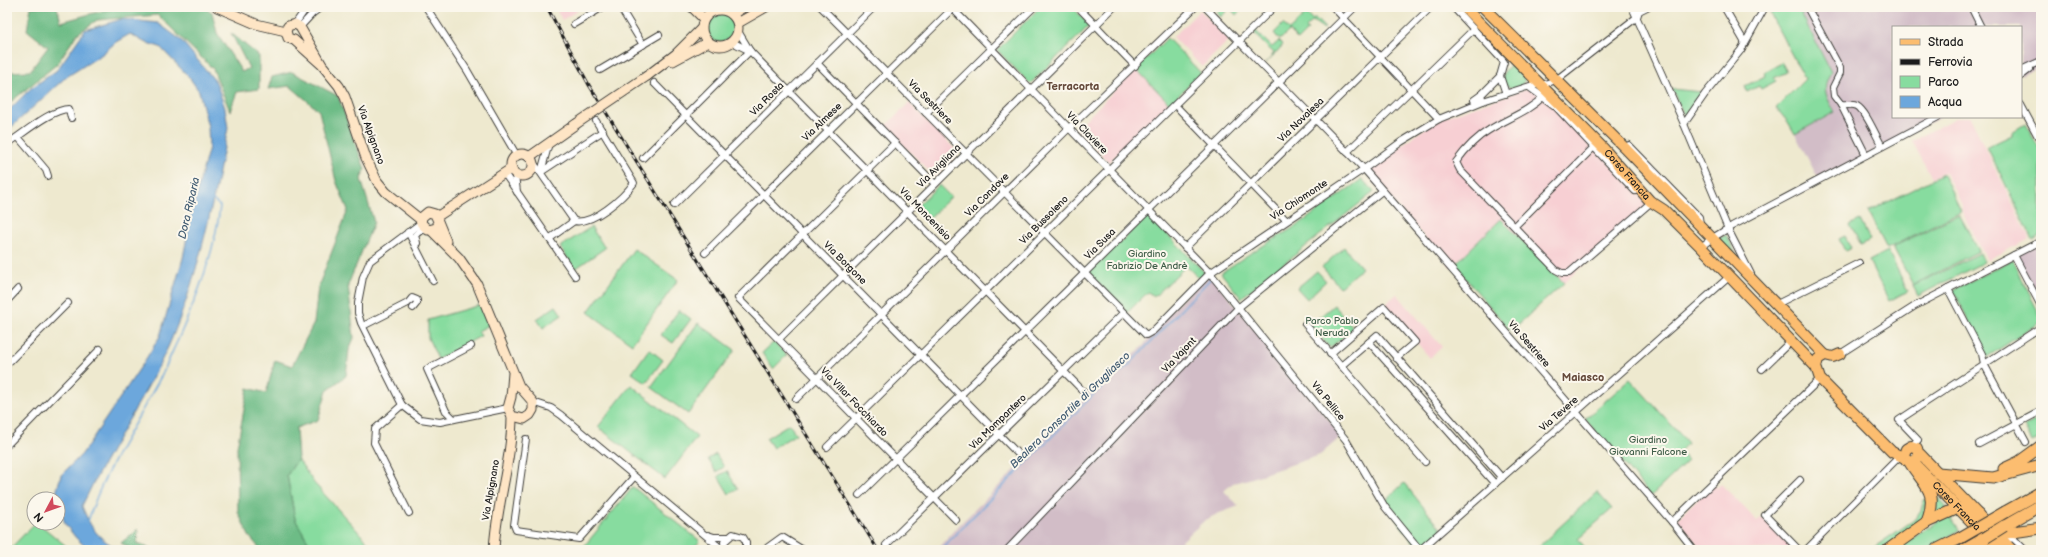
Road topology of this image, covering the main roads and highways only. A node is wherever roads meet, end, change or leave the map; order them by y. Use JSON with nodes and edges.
{"nodes":[{"id":1,"x":1464,"y":7,"type":"edge"},
{"id":2,"x":1483,"y":7,"type":"edge"},
{"id":3,"x":1840,"y":354,"type":"road end"},
{"id":4,"x":1824,"y":355,"type":"junction"},
{"id":5,"x":1816,"y":367,"type":"junction"},
{"id":6,"x":2041,"y":446,"type":"edge"},
{"id":7,"x":1910,"y":454,"type":"junction"},
{"id":8,"x":2041,"y":465,"type":"edge"},
{"id":9,"x":1938,"y":472,"type":"junction"},
{"id":10,"x":1973,"y":477,"type":"junction"},
{"id":11,"x":2041,"y":492,"type":"edge"},
{"id":12,"x":2041,"y":505,"type":"edge"},
{"id":13,"x":1958,"y":508,"type":"junction"},
{"id":14,"x":1978,"y":515,"type":"junction"},
{"id":15,"x":2008,"y":517,"type":"junction"},
{"id":16,"x":1928,"y":522,"type":"junction"},
{"id":17,"x":2041,"y":528,"type":"edge"},
{"id":18,"x":1992,"y":546,"type":"edge"},
{"id":19,"x":1889,"y":549,"type":"edge"},
{"id":20,"x":1936,"y":550,"type":"edge"},
{"id":21,"x":1964,"y":550,"type":"edge"},
{"id":22,"x":2012,"y":550,"type":"edge"}],
"edges":[{"from":1,"to":5,"type":"main road","name":"Corso Francia"},
{"from":2,"to":4,"type":"main road","name":"Corso Francia"},
{"from":3,"to":4,"type":"main road"},
{"from":4,"to":5,"type":"main road"},
{"from":5,"to":7,"type":"main road","name":"Corso Francia"},
{"from":6,"to":10,"type":"highway"},
{"from":7,"to":9,"type":"main road","name":"Corso Francia"},
{"from":7,"to":13,"type":"main road","name":"Corso Francia"},
{"from":7,"to":16,"type":"highway"},
{"from":8,"to":10,"type":"highway"},
{"from":9,"to":10,"type":"highway"},
{"from":9,"to":14,"type":"main road","name":"Corso Francia"},
{"from":11,"to":15,"type":"highway"},
{"from":12,"to":15,"type":"highway"},
{"from":13,"to":14,"type":"highway"},
{"from":13,"to":16,"type":"highway"},
{"from":13,"to":18,"type":"main road","name":"Corso Francia"},
{"from":14,"to":18,"type":"main road","name":"Corso Francia"},
{"from":15,"to":18,"type":"highway","bridge":true},
{"from":15,"to":20,"type":"highway","bridge":true},
{"from":16,"to":19,"type":"highway"},
{"from":17,"to":18,"type":"highway"},
{"from":18,"to":21,"type":"highway"},
{"from":18,"to":22,"type":"main road","name":"Corso Francia"}]}
